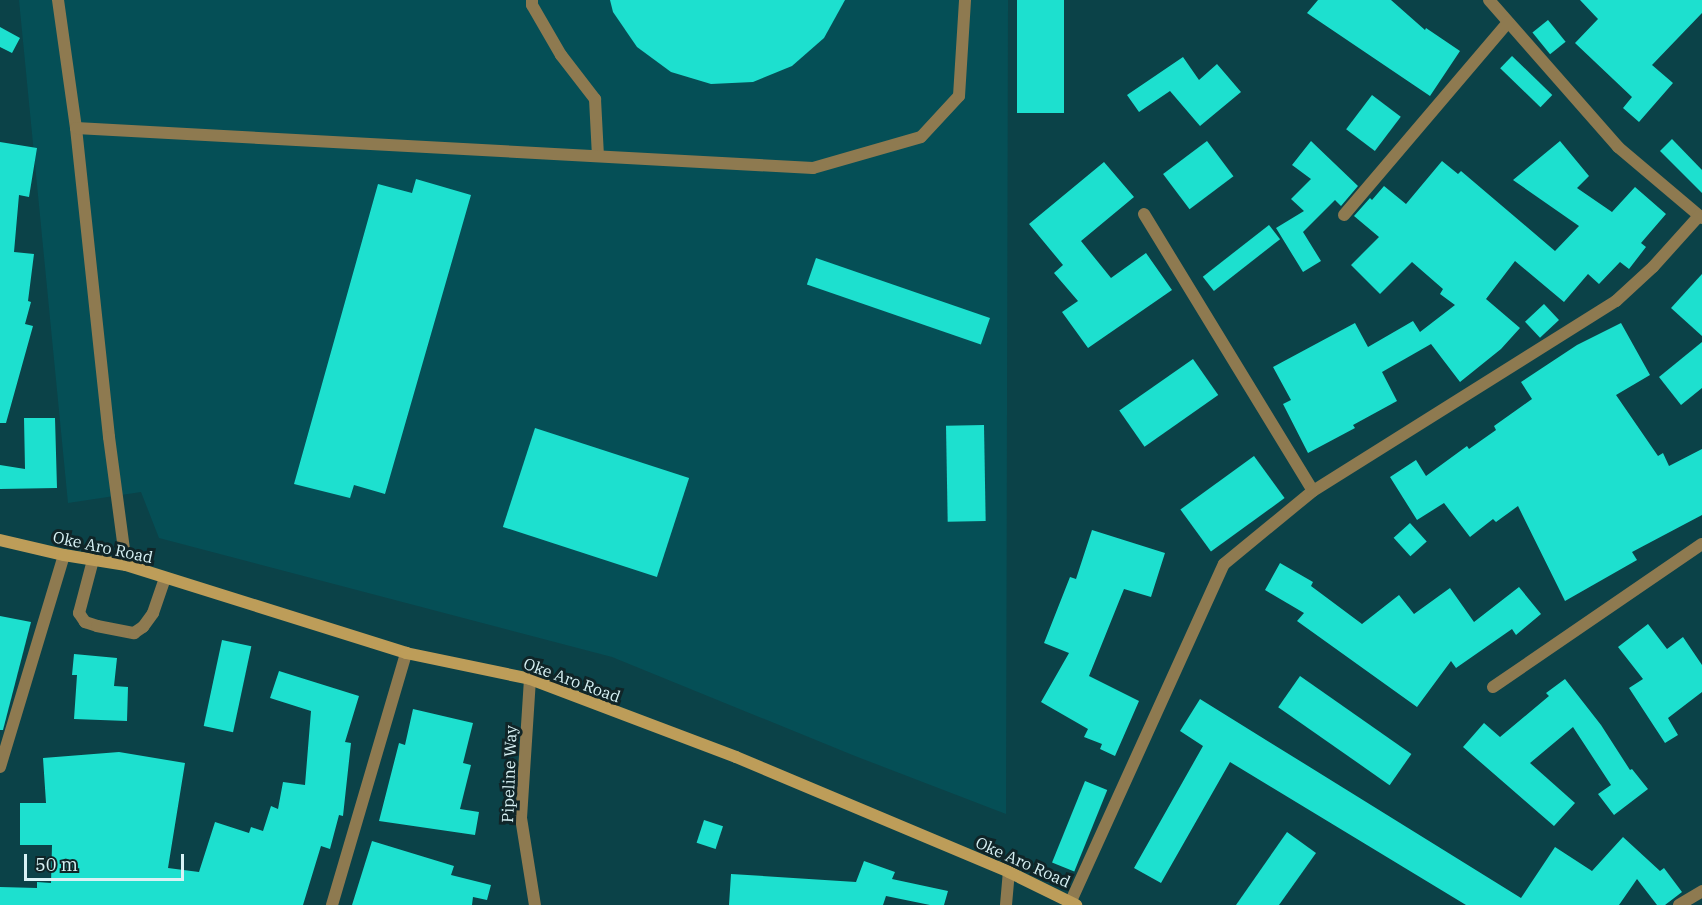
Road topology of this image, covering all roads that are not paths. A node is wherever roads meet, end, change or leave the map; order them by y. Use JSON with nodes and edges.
{"nodes":[{"id":1,"x":58,"y":0,"type":"edge"},
{"id":2,"x":532,"y":0,"type":"edge"},
{"id":3,"x":965,"y":0,"type":"edge"},
{"id":4,"x":1489,"y":0,"type":"edge"},
{"id":5,"x":1508,"y":22,"type":"junction"},
{"id":6,"x":76,"y":128,"type":"junction"},
{"id":7,"x":598,"y":156,"type":"junction"},
{"id":8,"x":1144,"y":214,"type":"dead end"},
{"id":9,"x":1344,"y":216,"type":"dead end"},
{"id":10,"x":1701,"y":217,"type":"edge"},
{"id":11,"x":1313,"y":491,"type":"junction"},
{"id":12,"x":0,"y":540,"type":"edge"},
{"id":13,"x":1702,"y":544,"type":"edge"},
{"id":14,"x":64,"y":555,"type":"junction"},
{"id":15,"x":93,"y":560,"type":"junction"},
{"id":16,"x":126,"y":565,"type":"junction"},
{"id":17,"x":165,"y":578,"type":"junction"},
{"id":18,"x":406,"y":653,"type":"junction"},
{"id":19,"x":530,"y":679,"type":"junction"},
{"id":20,"x":1493,"y":687,"type":"dead end"},
{"id":21,"x":0,"y":767,"type":"edge"},
{"id":22,"x":1009,"y":872,"type":"junction"},
{"id":23,"x":1702,"y":891,"type":"edge"},
{"id":24,"x":1073,"y":903,"type":"edge"},
{"id":25,"x":332,"y":905,"type":"edge"},
{"id":26,"x":535,"y":905,"type":"edge"},
{"id":27,"x":1006,"y":905,"type":"edge"},
{"id":28,"x":1679,"y":905,"type":"edge"}],
"edges":[{"from":1,"to":6,"type":"street"},
{"from":2,"to":7,"type":"street"},
{"from":3,"to":7,"type":"street"},
{"from":4,"to":5,"type":"street"},
{"from":5,"to":9,"type":"street"},
{"from":5,"to":10,"type":"street"},
{"from":6,"to":7,"type":"street"},
{"from":6,"to":16,"type":"street"},
{"from":8,"to":11,"type":"street"},
{"from":10,"to":11,"type":"street"},
{"from":11,"to":24,"type":"street"},
{"from":12,"to":14,"type":"main road","name":"Oke Aro Road"},
{"from":13,"to":20,"type":"street"},
{"from":14,"to":15,"type":"main road","name":"Oke Aro Road"},
{"from":14,"to":21,"type":"street"},
{"from":15,"to":16,"type":"main road","name":"Oke Aro Road"},
{"from":15,"to":17,"type":"street"},
{"from":16,"to":17,"type":"main road","name":"Oke Aro Road"},
{"from":17,"to":18,"type":"main road","name":"Oke Aro Road"},
{"from":18,"to":19,"type":"main road","name":"Oke Aro Road"},
{"from":18,"to":25,"type":"street"},
{"from":19,"to":22,"type":"main road","name":"Oke Aro Road"},
{"from":19,"to":26,"type":"street","name":"Pipeline Way"},
{"from":22,"to":24,"type":"main road","name":"Oke Aro Road"},
{"from":22,"to":27,"type":"street"},
{"from":23,"to":28,"type":"street"}]}
